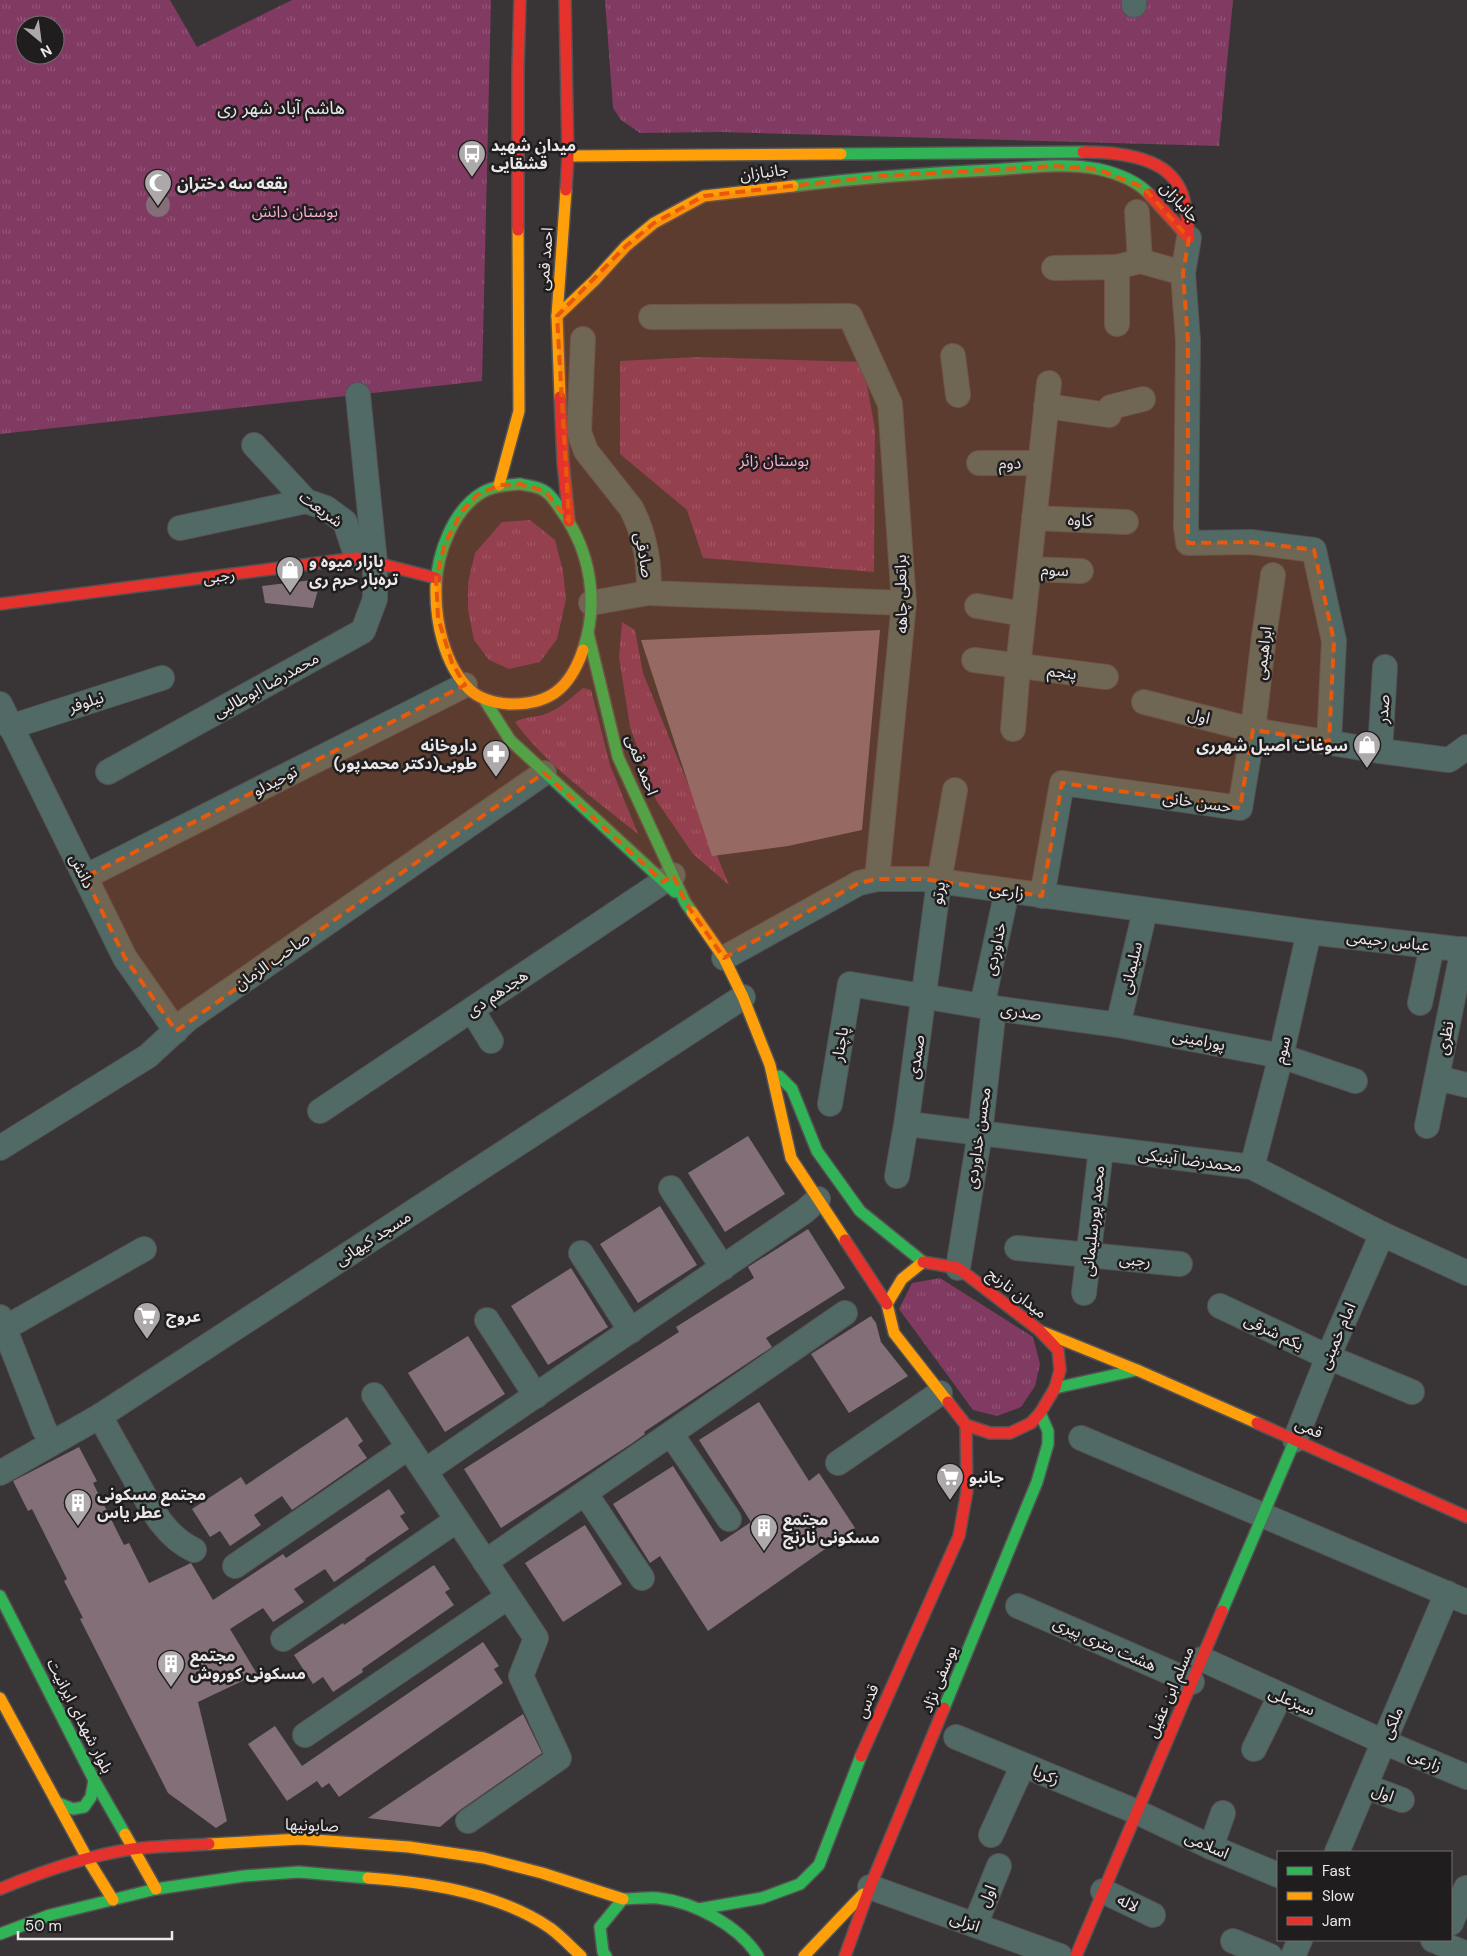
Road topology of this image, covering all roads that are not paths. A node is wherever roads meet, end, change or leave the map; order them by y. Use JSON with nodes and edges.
{"nodes":[{"id":1,"x":520,"y":0,"type":"edge"},
{"id":2,"x":565,"y":0,"type":"edge"},
{"id":3,"x":568,"y":156,"type":"junction"},
{"id":4,"x":1137,"y":212,"type":"dead end"},
{"id":5,"x":1189,"y":238,"type":"junction"},
{"id":6,"x":1140,"y":261,"type":"junction"},
{"id":7,"x":1054,"y":268,"type":"dead end"},
{"id":8,"x":1117,"y":268,"type":"junction"},
{"id":9,"x":1183,"y":272,"type":"junction"},
{"id":10,"x":558,"y":316,"type":"junction"},
{"id":11,"x":651,"y":317,"type":"dead end"},
{"id":12,"x":1117,"y":324,"type":"dead end"},
{"id":13,"x":583,"y":339,"type":"dead end"},
{"id":14,"x":953,"y":356,"type":"dead end"},
{"id":15,"x":1049,"y":383,"type":"dead end"},
{"id":16,"x":358,"y":395,"type":"dead end"},
{"id":17,"x":958,"y":395,"type":"dead end"},
{"id":18,"x":1143,"y":399,"type":"dead end"},
{"id":19,"x":1046,"y":406,"type":"junction"},
{"id":20,"x":254,"y":445,"type":"dead end"},
{"id":21,"x":979,"y":463,"type":"dead end"},
{"id":22,"x":1040,"y":463,"type":"junction"},
{"id":23,"x":499,"y":485,"type":"junction"},
{"id":24,"x":306,"y":502,"type":"junction"},
{"id":25,"x":1034,"y":518,"type":"junction"},
{"id":26,"x":569,"y":521,"type":"junction"},
{"id":27,"x":1126,"y":522,"type":"dead end"},
{"id":28,"x":180,"y":528,"type":"dead end"},
{"id":29,"x":366,"y":560,"type":"junction"},
{"id":30,"x":1028,"y":569,"type":"junction"},
{"id":31,"x":1081,"y":572,"type":"dead end"},
{"id":32,"x":1273,"y":575,"type":"dead end"},
{"id":33,"x":436,"y":578,"type":"junction"},
{"id":34,"x":648,"y":593,"type":"junction"},
{"id":35,"x":591,"y":603,"type":"junction"},
{"id":36,"x":904,"y":603,"type":"junction"},
{"id":37,"x":0,"y":604,"type":"edge"},
{"id":38,"x":977,"y":606,"type":"dead end"},
{"id":39,"x":1023,"y":614,"type":"junction"},
{"id":40,"x":588,"y":633,"type":"junction"},
{"id":41,"x":974,"y":660,"type":"dead end"},
{"id":42,"x":1385,"y":666,"type":"dead end"},
{"id":43,"x":1018,"y":667,"type":"junction"},
{"id":44,"x":1106,"y":677,"type":"dead end"},
{"id":45,"x":162,"y":678,"type":"dead end"},
{"id":46,"x":465,"y":685,"type":"junction"},
{"id":47,"x":484,"y":699,"type":"junction"},
{"id":48,"x":1144,"y":702,"type":"dead end"},
{"id":49,"x":0,"y":704,"type":"edge"},
{"id":50,"x":10,"y":727,"type":"junction"},
{"id":51,"x":1013,"y":729,"type":"dead end"},
{"id":52,"x":1254,"y":730,"type":"junction"},
{"id":53,"x":1330,"y":742,"type":"junction"},
{"id":54,"x":1467,"y":747,"type":"edge"},
{"id":55,"x":1380,"y":751,"type":"junction"},
{"id":56,"x":108,"y":772,"type":"dead end"},
{"id":57,"x":544,"y":773,"type":"junction"},
{"id":58,"x":955,"y":790,"type":"dead end"},
{"id":59,"x":84,"y":877,"type":"junction"},
{"id":60,"x":668,"y":878,"type":"junction"},
{"id":61,"x":877,"y":879,"type":"junction"},
{"id":62,"x":939,"y":882,"type":"junction"},
{"id":63,"x":1007,"y":891,"type":"junction"},
{"id":64,"x":1042,"y":896,"type":"junction"},
{"id":65,"x":1145,"y":911,"type":"junction"},
{"id":66,"x":1309,"y":932,"type":"junction"},
{"id":67,"x":1432,"y":946,"type":"junction"},
{"id":68,"x":1465,"y":949,"type":"edge"},
{"id":69,"x":724,"y":958,"type":"junction"},
{"id":70,"x":925,"y":996,"type":"junction"},
{"id":71,"x":743,"y":997,"type":"junction"},
{"id":72,"x":1420,"y":1003,"type":"dead end"},
{"id":73,"x":988,"y":1007,"type":"junction"},
{"id":74,"x":472,"y":1010,"type":"junction"},
{"id":75,"x":1118,"y":1025,"type":"junction"},
{"id":76,"x":176,"y":1031,"type":"junction"},
{"id":77,"x":491,"y":1041,"type":"dead end"},
{"id":78,"x":1281,"y":1056,"type":"junction"},
{"id":79,"x":770,"y":1065,"type":"junction"},
{"id":80,"x":1437,"y":1078,"type":"junction"},
{"id":81,"x":1355,"y":1080,"type":"dead end"},
{"id":82,"x":1467,"y":1085,"type":"edge"},
{"id":83,"x":830,"y":1104,"type":"dead end"},
{"id":84,"x":320,"y":1112,"type":"dead end"},
{"id":85,"x":907,"y":1119,"type":"junction"},
{"id":86,"x":1427,"y":1126,"type":"dead end"},
{"id":87,"x":980,"y":1133,"type":"junction"},
{"id":88,"x":0,"y":1148,"type":"edge"},
{"id":89,"x":1101,"y":1149,"type":"junction"},
{"id":90,"x":1252,"y":1167,"type":"junction"},
{"id":91,"x":897,"y":1176,"type":"dead end"},
{"id":92,"x":671,"y":1188,"type":"dead end"},
{"id":93,"x":818,"y":1199,"type":"junction"},
{"id":94,"x":1382,"y":1234,"type":"junction"},
{"id":95,"x":1017,"y":1248,"type":"dead end"},
{"id":96,"x":144,"y":1249,"type":"dead end"},
{"id":97,"x":581,"y":1253,"type":"dead end"},
{"id":98,"x":1089,"y":1256,"type":"junction"},
{"id":99,"x":923,"y":1262,"type":"junction"},
{"id":100,"x":1180,"y":1264,"type":"dead end"},
{"id":101,"x":723,"y":1268,"type":"junction"},
{"id":102,"x":958,"y":1268,"type":"junction"},
{"id":103,"x":1467,"y":1273,"type":"edge"},
{"id":104,"x":1084,"y":1292,"type":"dead end"},
{"id":105,"x":887,"y":1304,"type":"junction"},
{"id":106,"x":1220,"y":1306,"type":"dead end"},
{"id":107,"x":845,"y":1313,"type":"dead end"},
{"id":108,"x":488,"y":1320,"type":"dead end"},
{"id":109,"x":3,"y":1323,"type":"edge"},
{"id":110,"x":1039,"y":1330,"type":"junction"},
{"id":111,"x":631,"y":1331,"type":"junction"},
{"id":112,"x":1328,"y":1357,"type":"junction"},
{"id":113,"x":1137,"y":1370,"type":"junction"},
{"id":114,"x":1055,"y":1388,"type":"junction"},
{"id":115,"x":1412,"y":1392,"type":"dead end"},
{"id":116,"x":940,"y":1393,"type":"junction"},
{"id":117,"x":374,"y":1396,"type":"dead end"},
{"id":118,"x":536,"y":1396,"type":"junction"},
{"id":119,"x":1040,"y":1413,"type":"junction"},
{"id":120,"x":100,"y":1416,"type":"junction"},
{"id":121,"x":966,"y":1425,"type":"junction"},
{"id":122,"x":671,"y":1434,"type":"junction"},
{"id":123,"x":1081,"y":1438,"type":"dead end"},
{"id":124,"x":1295,"y":1440,"type":"junction"},
{"id":125,"x":52,"y":1442,"type":"junction"},
{"id":126,"x":409,"y":1447,"type":"junction"},
{"id":127,"x":838,"y":1463,"type":"dead end"},
{"id":128,"x":425,"y":1472,"type":"junction"},
{"id":129,"x":0,"y":1473,"type":"edge"},
{"id":130,"x":585,"y":1493,"type":"junction"},
{"id":131,"x":1263,"y":1515,"type":"junction"},
{"id":132,"x":1467,"y":1517,"type":"edge"},
{"id":133,"x":729,"y":1519,"type":"dead end"},
{"id":134,"x":457,"y":1520,"type":"junction"},
{"id":135,"x":194,"y":1550,"type":"dead end"},
{"id":136,"x":486,"y":1562,"type":"junction"},
{"id":137,"x":235,"y":1566,"type":"dead end"},
{"id":138,"x":642,"y":1578,"type":"dead end"},
{"id":139,"x":0,"y":1596,"type":"edge"},
{"id":140,"x":508,"y":1597,"type":"junction"},
{"id":141,"x":1457,"y":1597,"type":"edge"},
{"id":142,"x":1018,"y":1606,"type":"dead end"},
{"id":143,"x":283,"y":1639,"type":"dead end"},
{"id":144,"x":1202,"y":1659,"type":"junction"},
{"id":145,"x":1192,"y":1682,"type":"junction"},
{"id":146,"x":1280,"y":1696,"type":"junction"},
{"id":147,"x":0,"y":1698,"type":"edge"},
{"id":148,"x":305,"y":1735,"type":"dead end"},
{"id":149,"x":956,"y":1737,"type":"dead end"},
{"id":150,"x":1384,"y":1742,"type":"junction"},
{"id":151,"x":1254,"y":1749,"type":"dead end"},
{"id":152,"x":1022,"y":1765,"type":"junction"},
{"id":153,"x":1467,"y":1778,"type":"edge"},
{"id":154,"x":94,"y":1780,"type":"junction"},
{"id":155,"x":1365,"y":1786,"type":"junction"},
{"id":156,"x":1402,"y":1800,"type":"dead end"},
{"id":157,"x":56,"y":1802,"type":"junction"},
{"id":158,"x":1137,"y":1812,"type":"junction"},
{"id":159,"x":1223,"y":1813,"type":"dead end"},
{"id":160,"x":468,"y":1821,"type":"dead end"},
{"id":161,"x":991,"y":1835,"type":"dead end"},
{"id":162,"x":1211,"y":1847,"type":"junction"},
{"id":163,"x":133,"y":1849,"type":"junction"},
{"id":164,"x":1337,"y":1851,"type":"edge"},
{"id":165,"x":87,"y":1858,"type":"junction"},
{"id":166,"x":999,"y":1866,"type":"dead end"},
{"id":167,"x":1277,"y":1875,"type":"edge"},
{"id":168,"x":870,"y":1887,"type":"junction"},
{"id":169,"x":1466,"y":1888,"type":"edge"},
{"id":170,"x":0,"y":1889,"type":"edge"},
{"id":171,"x":156,"y":1889,"type":"junction"},
{"id":172,"x":1103,"y":1891,"type":"junction"},
{"id":173,"x":623,"y":1899,"type":"junction"},
{"id":174,"x":113,"y":1900,"type":"junction"},
{"id":175,"x":699,"y":1909,"type":"junction"},
{"id":176,"x":1154,"y":1916,"type":"dead end"},
{"id":177,"x":1452,"y":1916,"type":"edge"},
{"id":178,"x":975,"y":1925,"type":"junction"},
{"id":179,"x":0,"y":1934,"type":"edge"},
{"id":180,"x":1233,"y":1941,"type":"dead end"},
{"id":181,"x":1300,"y":1941,"type":"edge"},
{"id":182,"x":1449,"y":1941,"type":"edge"},
{"id":183,"x":1467,"y":1954,"type":"edge"},
{"id":184,"x":582,"y":1956,"type":"edge"},
{"id":185,"x":606,"y":1956,"type":"edge"},
{"id":186,"x":758,"y":1956,"type":"edge"},
{"id":187,"x":804,"y":1956,"type":"edge"},
{"id":188,"x":845,"y":1956,"type":"edge"},
{"id":189,"x":1060,"y":1956,"type":"edge"},
{"id":190,"x":1076,"y":1956,"type":"edge"},
{"id":191,"x":1270,"y":1956,"type":"edge"},
{"id":192,"x":1293,"y":1956,"type":"edge"}],
"edges":[{"from":1,"to":23,"type":"street","name":"احمد قمی"},
{"from":2,"to":3,"type":"street","name":"احمد قمی"},
{"from":3,"to":5,"type":"street","name":"جانبازان"},
{"from":3,"to":10,"type":"street","name":"احمد قمی"},
{"from":4,"to":6,"type":"street"},
{"from":5,"to":9,"type":"street"},
{"from":5,"to":10,"type":"street","name":"جانبازان"},
{"from":6,"to":8,"type":"street"},
{"from":6,"to":9,"type":"street"},
{"from":7,"to":8,"type":"street"},
{"from":8,"to":12,"type":"street"},
{"from":9,"to":53,"type":"street"},
{"from":10,"to":26,"type":"street","name":"احمد قمی"},
{"from":11,"to":36,"type":"street","name":"براتعلی چاهه"},
{"from":13,"to":34,"type":"street","name":"صادقی"},
{"from":14,"to":17,"type":"street"},
{"from":15,"to":19,"type":"street"},
{"from":16,"to":29,"type":"street"},
{"from":18,"to":19,"type":"street"},
{"from":19,"to":22,"type":"street"},
{"from":20,"to":24,"type":"street","name":"شریعت"},
{"from":21,"to":22,"type":"street","name":"دوم"},
{"from":22,"to":25,"type":"street"},
{"from":23,"to":26,"type":"street"},
{"from":23,"to":33,"type":"street"},
{"from":24,"to":28,"type":"street"},
{"from":24,"to":29,"type":"street","name":"شریعت"},
{"from":25,"to":27,"type":"street","name":"کاوه"},
{"from":25,"to":30,"type":"street"},
{"from":26,"to":35,"type":"street"},
{"from":29,"to":33,"type":"street","name":"رجبی"},
{"from":29,"to":37,"type":"street","name":"رجبی"},
{"from":29,"to":56,"type":"street","name":"محمدرضا ابوطالبی"},
{"from":30,"to":31,"type":"street","name":"سوم"},
{"from":30,"to":39,"type":"street"},
{"from":32,"to":52,"type":"street","name":"ابراهیمی"},
{"from":33,"to":46,"type":"street"},
{"from":34,"to":35,"type":"street"},
{"from":34,"to":36,"type":"street","name":"صادقی"},
{"from":35,"to":40,"type":"street"},
{"from":36,"to":61,"type":"street","name":"براتعلی چاهه"},
{"from":38,"to":39,"type":"street"},
{"from":39,"to":43,"type":"street"},
{"from":40,"to":47,"type":"street"},
{"from":40,"to":60,"type":"street","name":"احمد قمی"},
{"from":41,"to":43,"type":"street","name":"پنجم"},
{"from":42,"to":55,"type":"street","name":"صدر"},
{"from":43,"to":44,"type":"street","name":"پنجم"},
{"from":43,"to":51,"type":"street"},
{"from":45,"to":50,"type":"street","name":"نیلوفر"},
{"from":46,"to":47,"type":"street"},
{"from":46,"to":59,"type":"street","name":"توحیدلو"},
{"from":47,"to":57,"type":"street","name":"احمد قمی"},
{"from":48,"to":52,"type":"street","name":"اول"},
{"from":49,"to":50,"type":"street","name":"دانش"},
{"from":50,"to":59,"type":"street","name":"دانش"},
{"from":52,"to":53,"type":"street"},
{"from":52,"to":64,"type":"street","name":"حسن خانی"},
{"from":53,"to":55,"type":"street"},
{"from":54,"to":55,"type":"street"},
{"from":57,"to":60,"type":"street","name":"احمد قمی"},
{"from":57,"to":76,"type":"street","name":"صاحب الزمان"},
{"from":58,"to":62,"type":"street","name":"پرتو"},
{"from":59,"to":76,"type":"street","name":"دانش"},
{"from":60,"to":69,"type":"street","name":"احمد قمی"},
{"from":60,"to":74,"type":"street","name":"هجدهم دی"},
{"from":61,"to":62,"type":"street","name":"زارعی"},
{"from":61,"to":69,"type":"street","name":"زارعی"},
{"from":62,"to":63,"type":"street","name":"زارعی"},
{"from":62,"to":70,"type":"street","name":"پرتو"},
{"from":63,"to":64,"type":"street","name":"زارعی"},
{"from":63,"to":73,"type":"street","name":"خداوردی"},
{"from":64,"to":65,"type":"street","name":"زارعی"},
{"from":65,"to":66,"type":"street","name":"زارعی"},
{"from":65,"to":75,"type":"street","name":"سلیمانی"},
{"from":66,"to":67,"type":"street","name":"عباس رحیمی"},
{"from":66,"to":78,"type":"street","name":"سوم"},
{"from":67,"to":68,"type":"street","name":"عباس رحیمی"},
{"from":67,"to":72,"type":"street"},
{"from":68,"to":80,"type":"street","name":"نظری"},
{"from":69,"to":71,"type":"street","name":"احمد قمی"},
{"from":70,"to":73,"type":"street","name":"صدری"},
{"from":70,"to":83,"type":"street","name":"پاچنار"},
{"from":70,"to":85,"type":"street","name":"صمدی"},
{"from":71,"to":79,"type":"street","name":"احمد قمی"},
{"from":71,"to":120,"type":"street","name":"مسجد کیهانی"},
{"from":73,"to":75,"type":"street","name":"صدری"},
{"from":73,"to":87,"type":"street","name":"محسن خداوردی"},
{"from":74,"to":77,"type":"street"},
{"from":74,"to":84,"type":"street","name":"هجدهم دی"},
{"from":75,"to":78,"type":"street","name":"پورامینی"},
{"from":76,"to":88,"type":"street","name":"صاحب الزمان"},
{"from":78,"to":81,"type":"street","name":"پورامینی"},
{"from":78,"to":90,"type":"street","name":"سوم"},
{"from":79,"to":93,"type":"street"},
{"from":79,"to":99,"type":"street"},
{"from":80,"to":82,"type":"street"},
{"from":80,"to":86,"type":"street","name":"نظری"},
{"from":85,"to":87,"type":"street"},
{"from":85,"to":91,"type":"street","name":"صمدی"},
{"from":87,"to":89,"type":"street","name":"محمدرضا آبنیکی"},
{"from":87,"to":102,"type":"street","name":"محسن خداوردی"},
{"from":89,"to":90,"type":"street","name":"محمدرضا آبنیکی"},
{"from":89,"to":98,"type":"street","name":"محمد پورسلیمانی"},
{"from":90,"to":94,"type":"street","name":"محمدرضا آبنیکی"},
{"from":92,"to":101,"type":"street"},
{"from":93,"to":101,"type":"street"},
{"from":93,"to":105,"type":"street"},
{"from":94,"to":103,"type":"street","name":"محمدرضا آبنیکی"},
{"from":94,"to":112,"type":"street","name":"امام خمینی"},
{"from":95,"to":98,"type":"street","name":"رجبی"},
{"from":96,"to":109,"type":"street"},
{"from":97,"to":111,"type":"street"},
{"from":98,"to":100,"type":"street","name":"رجبی"},
{"from":98,"to":104,"type":"street","name":"محمد پورسلیمانی"},
{"from":99,"to":102,"type":"street","name":"میدان نارنج"},
{"from":99,"to":105,"type":"street"},
{"from":101,"to":111,"type":"street"},
{"from":102,"to":110,"type":"street","name":"میدان نارنج"},
{"from":105,"to":116,"type":"street"},
{"from":106,"to":112,"type":"street","name":"یکم شرقی"},
{"from":107,"to":122,"type":"street"},
{"from":108,"to":118,"type":"street"},
{"from":109,"to":125,"type":"street"},
{"from":110,"to":113,"type":"street","name":"قمی"},
{"from":110,"to":114,"type":"street","name":"میدان نارنج"},
{"from":111,"to":118,"type":"street"},
{"from":112,"to":115,"type":"street","name":"یکم شرقی"},
{"from":112,"to":124,"type":"street","name":"امام خمینی"},
{"from":113,"to":114,"type":"street"},
{"from":113,"to":124,"type":"street","name":"قمی"},
{"from":114,"to":119,"type":"street","name":"میدان نارنج"},
{"from":116,"to":121,"type":"street"},
{"from":116,"to":127,"type":"street"},
{"from":117,"to":126,"type":"street"},
{"from":118,"to":128,"type":"street"},
{"from":119,"to":121,"type":"street","name":"میدان نارنج"},
{"from":119,"to":168,"type":"street","name":"یوسفی نژاد"},
{"from":120,"to":125,"type":"street","name":"مسجد کیهانی"},
{"from":120,"to":135,"type":"street"},
{"from":121,"to":175,"type":"street","name":"قدس"},
{"from":122,"to":130,"type":"street"},
{"from":122,"to":133,"type":"street"},
{"from":123,"to":131,"type":"street"},
{"from":124,"to":131,"type":"street","name":"مسلم ابن عقیل"},
{"from":124,"to":132,"type":"street","name":"قمی"},
{"from":125,"to":129,"type":"street","name":"مسجد کیهانی"},
{"from":126,"to":128,"type":"street"},
{"from":126,"to":137,"type":"street"},
{"from":128,"to":134,"type":"street"},
{"from":130,"to":136,"type":"street"},
{"from":130,"to":138,"type":"street"},
{"from":131,"to":141,"type":"street"},
{"from":131,"to":144,"type":"street","name":"مسلم ابن عقیل"},
{"from":134,"to":136,"type":"street"},
{"from":134,"to":143,"type":"street"},
{"from":136,"to":140,"type":"street"},
{"from":139,"to":154,"type":"street","name":"بلوار شهدای ایرانیت"},
{"from":140,"to":148,"type":"street"},
{"from":140,"to":160,"type":"street"},
{"from":141,"to":150,"type":"street","name":"ملکی"},
{"from":142,"to":145,"type":"street","name":"هشت متری پیری"},
{"from":144,"to":145,"type":"street","name":"مسلم ابن عقیل"},
{"from":144,"to":146,"type":"street","name":"سبزعلی"},
{"from":145,"to":158,"type":"street","name":"مسلم ابن عقیل"},
{"from":146,"to":150,"type":"street","name":"سبزعلی"},
{"from":146,"to":151,"type":"street"},
{"from":147,"to":157,"type":"street"},
{"from":149,"to":152,"type":"street","name":"زکریا"},
{"from":150,"to":153,"type":"street","name":"زارعی"},
{"from":150,"to":155,"type":"street","name":"ملکی"},
{"from":152,"to":158,"type":"street","name":"زکریا"},
{"from":152,"to":161,"type":"street"},
{"from":154,"to":157,"type":"street"},
{"from":154,"to":163,"type":"street","name":"بلوار شهدای ایرانیت"},
{"from":155,"to":156,"type":"street","name":"اول"},
{"from":155,"to":164,"type":"street","name":"ملکی"},
{"from":157,"to":165,"type":"street"},
{"from":158,"to":162,"type":"street","name":"اسلامی"},
{"from":158,"to":172,"type":"street","name":"مسلم ابن عقیل"},
{"from":159,"to":162,"type":"street"},
{"from":162,"to":167,"type":"street","name":"اسلامی"},
{"from":163,"to":165,"type":"street","name":"صابونیها"},
{"from":163,"to":171,"type":"street","name":"بلوار شهدای ایرانیت"},
{"from":163,"to":173,"type":"street","name":"صابونیها"},
{"from":165,"to":170,"type":"street","name":"صابونیها"},
{"from":165,"to":174,"type":"street"},
{"from":166,"to":178,"type":"street","name":"اول"},
{"from":168,"to":178,"type":"street","name":"انزلی"},
{"from":168,"to":187,"type":"street"},
{"from":168,"to":188,"type":"street","name":"یوسفی نژاد"},
{"from":169,"to":177,"type":"street"},
{"from":171,"to":174,"type":"street"},
{"from":171,"to":184,"type":"street"},
{"from":172,"to":176,"type":"street","name":"لاله"},
{"from":172,"to":190,"type":"street","name":"مسلم ابن عقیل"},
{"from":173,"to":175,"type":"street","name":"صابونیها"},
{"from":173,"to":185,"type":"street"},
{"from":174,"to":179,"type":"street"},
{"from":175,"to":186,"type":"street"},
{"from":178,"to":189,"type":"street","name":"انزلی"},
{"from":180,"to":191,"type":"street"},
{"from":181,"to":192,"type":"street"},
{"from":182,"to":183,"type":"street"}]}
